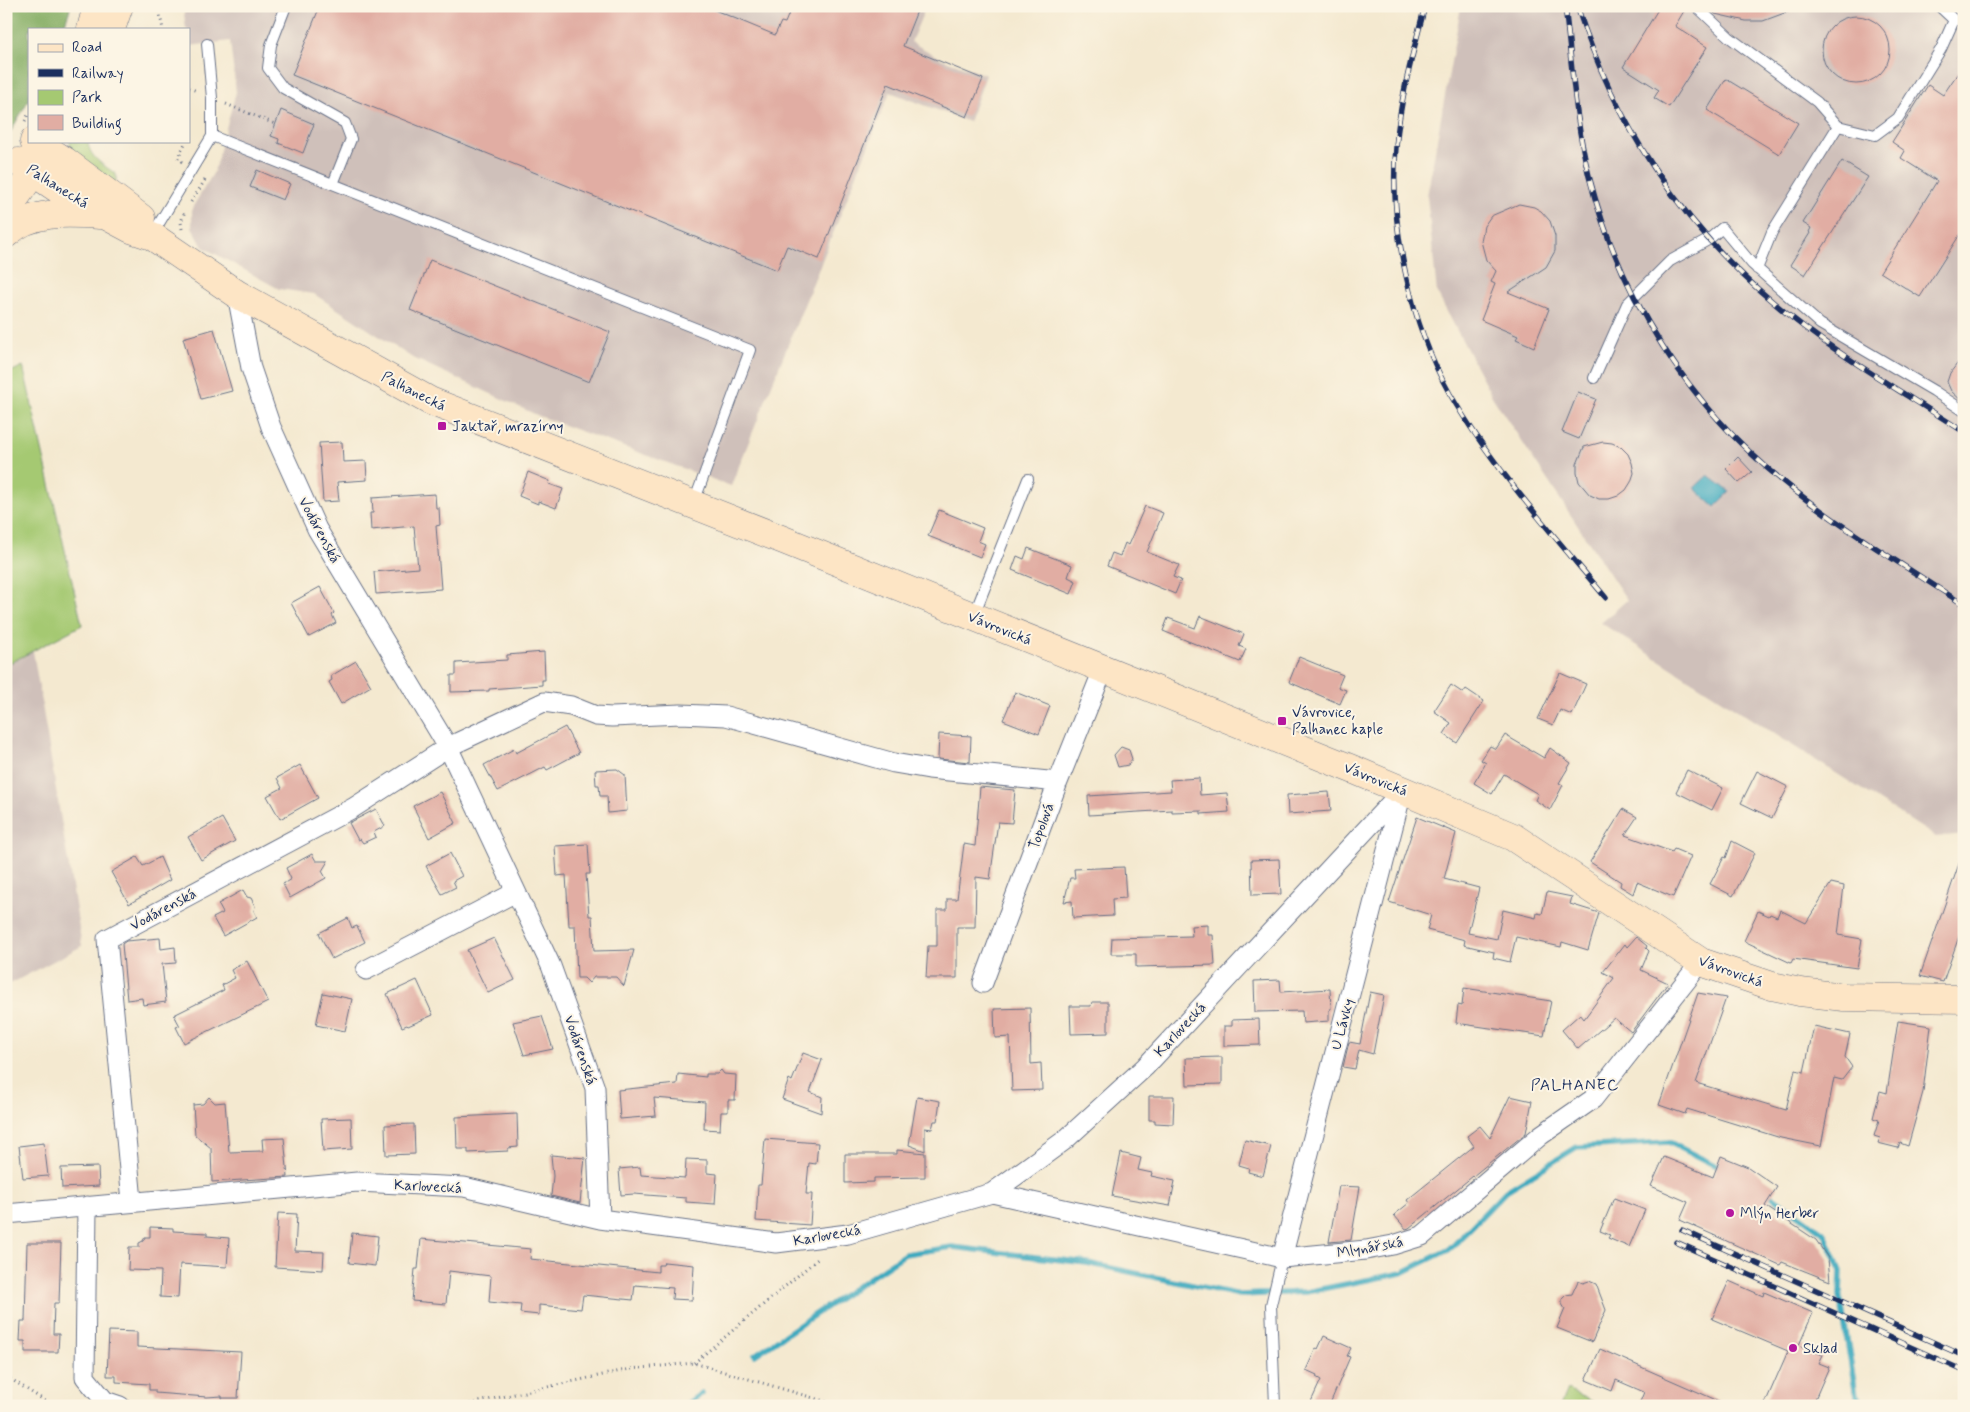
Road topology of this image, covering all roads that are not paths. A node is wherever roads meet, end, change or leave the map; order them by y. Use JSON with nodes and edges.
{"nodes":[{"id":1,"x":97,"y":6,"type":"edge"},
{"id":2,"x":119,"y":6,"type":"edge"},
{"id":3,"x":286,"y":6,"type":"edge"},
{"id":4,"x":1696,"y":6,"type":"edge"},
{"id":5,"x":1939,"y":6,"type":"edge"},
{"id":6,"x":91,"y":28,"type":"edge"},
{"id":7,"x":111,"y":28,"type":"edge"},
{"id":8,"x":207,"y":44,"type":"dead end"},
{"id":9,"x":1838,"y":126,"type":"junction"},
{"id":10,"x":212,"y":136,"type":"junction"},
{"id":11,"x":32,"y":155,"type":"edge"},
{"id":12,"x":333,"y":184,"type":"junction"},
{"id":13,"x":6,"y":211,"type":"edge"},
{"id":14,"x":109,"y":216,"type":"junction"},
{"id":15,"x":6,"y":234,"type":"edge"},
{"id":16,"x":152,"y":236,"type":"junction"},
{"id":17,"x":1757,"y":269,"type":"junction"},
{"id":18,"x":237,"y":294,"type":"junction"},
{"id":19,"x":1594,"y":378,"type":"dead end"},
{"id":20,"x":1964,"y":412,"type":"edge"},
{"id":21,"x":1028,"y":480,"type":"dead end"},
{"id":22,"x":693,"y":505,"type":"junction"},
{"id":23,"x":781,"y":539,"type":"joint"},
{"id":24,"x":973,"y":617,"type":"junction"},
{"id":25,"x":1103,"y":670,"type":"junction"},
{"id":26,"x":448,"y":748,"type":"junction"},
{"id":27,"x":1058,"y":782,"type":"junction"},
{"id":28,"x":1403,"y":790,"type":"junction"},
{"id":29,"x":516,"y":892,"type":"junction"},
{"id":30,"x":1701,"y":962,"type":"junction"},
{"id":31,"x":366,"y":970,"type":"dead end"},
{"id":32,"x":983,"y":982,"type":"dead end"},
{"id":33,"x":1964,"y":999,"type":"edge"},
{"id":34,"x":992,"y":1193,"type":"junction"},
{"id":35,"x":132,"y":1201,"type":"junction"},
{"id":36,"x":87,"y":1206,"type":"junction"},
{"id":37,"x":6,"y":1214,"type":"edge"},
{"id":38,"x":600,"y":1219,"type":"junction"},
{"id":39,"x":1279,"y":1266,"type":"junction"},
{"id":40,"x":120,"y":1406,"type":"edge"},
{"id":41,"x":1275,"y":1406,"type":"edge"}],
"edges":[{"from":1,"to":6,"type":"street"},
{"from":2,"to":7,"type":"street"},
{"from":3,"to":12,"type":"lane"},
{"from":4,"to":9,"type":"lane"},
{"from":5,"to":9,"type":"lane"},
{"from":8,"to":10,"type":"lane"},
{"from":9,"to":17,"type":"lane"},
{"from":10,"to":12,"type":"lane"},
{"from":10,"to":16,"type":"lane"},
{"from":11,"to":13,"type":"street"},
{"from":11,"to":14,"type":"street","name":"Palhanecká"},
{"from":11,"to":16,"type":"street","name":"Palhanecká"},
{"from":12,"to":22,"type":"lane"},
{"from":14,"to":15,"type":"street"},
{"from":14,"to":16,"type":"street","name":"Palhanecká"},
{"from":16,"to":18,"type":"street","name":"Palhanecká"},
{"from":17,"to":19,"type":"lane"},
{"from":17,"to":20,"type":"lane"},
{"from":18,"to":22,"type":"street","name":"Palhanecká"},
{"from":18,"to":26,"type":"street","name":"Vodárenská"},
{"from":21,"to":24,"type":"lane"},
{"from":22,"to":23,"type":"street","name":"Palhanecká"},
{"from":23,"to":24,"type":"street","name":"Vávrovická"},
{"from":24,"to":25,"type":"street","name":"Vávrovická"},
{"from":25,"to":27,"type":"street","name":"Topolová"},
{"from":25,"to":28,"type":"street","name":"Vávrovická"},
{"from":26,"to":27,"type":"street","name":"Vodárenská"},
{"from":26,"to":29,"type":"street","name":"Vodárenská"},
{"from":26,"to":35,"type":"street","name":"Vodárenská"},
{"from":27,"to":32,"type":"street","name":"Topolová"},
{"from":28,"to":30,"type":"street","name":"Vávrovická"},
{"from":28,"to":34,"type":"street","name":"Karlovecká"},
{"from":28,"to":39,"type":"street","name":"U Lávky"},
{"from":29,"to":31,"type":"street"},
{"from":29,"to":38,"type":"street","name":"Vodárenská"},
{"from":30,"to":33,"type":"street","name":"Vávrovická"},
{"from":30,"to":39,"type":"street","name":"Mlynářská"},
{"from":34,"to":38,"type":"street","name":"Karlovecká"},
{"from":34,"to":39,"type":"street","name":"Mlynářská"},
{"from":35,"to":36,"type":"street","name":"Karlovecká"},
{"from":35,"to":38,"type":"street","name":"Karlovecká"},
{"from":36,"to":37,"type":"street","name":"Karlovecká"},
{"from":36,"to":40,"type":"street"},
{"from":39,"to":41,"type":"lane"}]}
